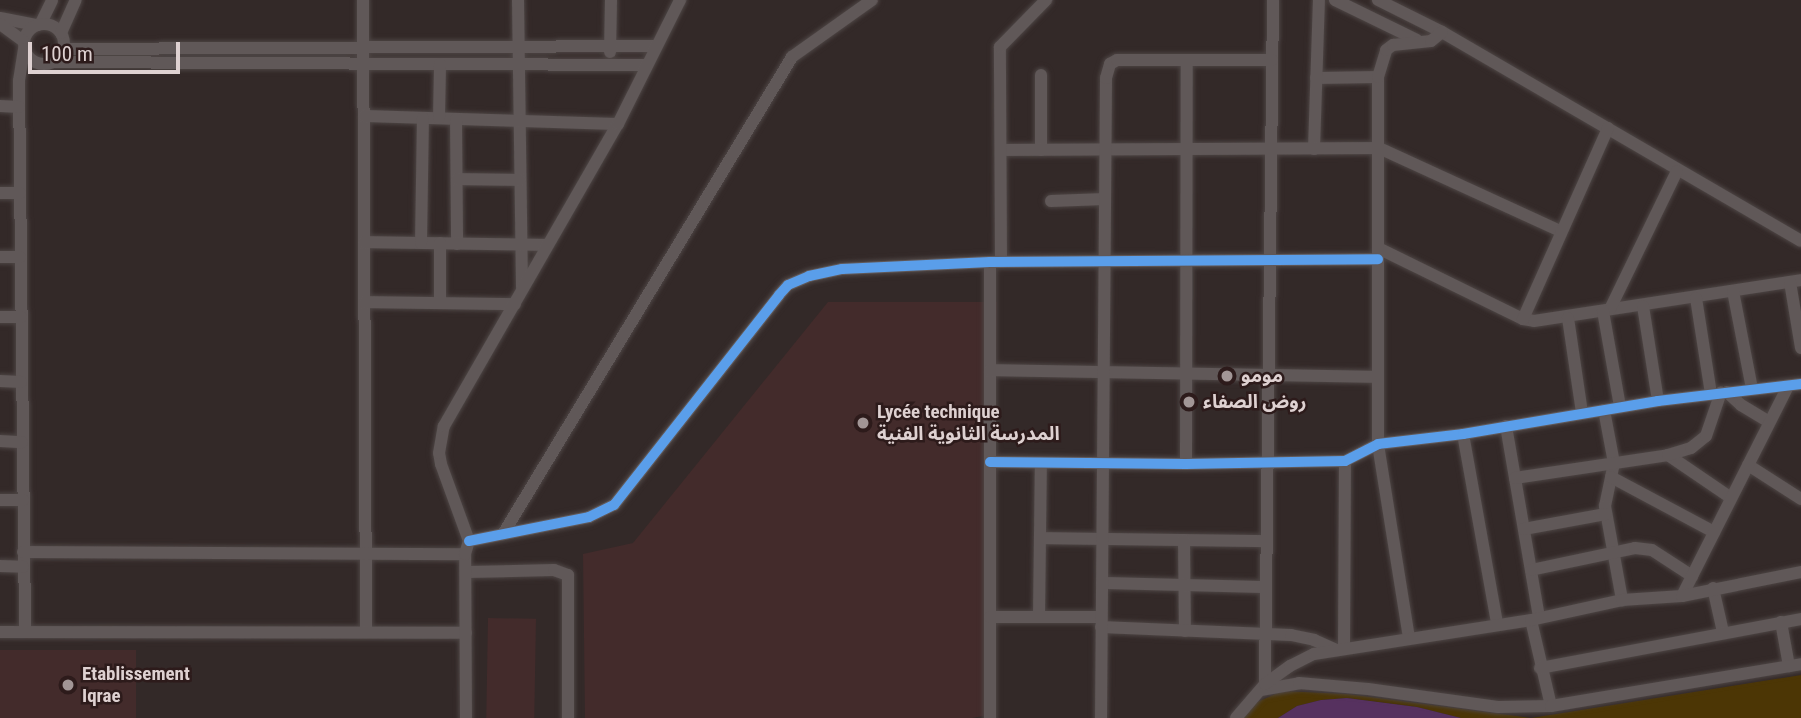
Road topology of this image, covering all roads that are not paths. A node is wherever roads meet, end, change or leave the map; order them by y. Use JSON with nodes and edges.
{"nodes":[{"id":1,"x":52,"y":0,"type":"edge"},
{"id":2,"x":76,"y":0,"type":"edge"},
{"id":3,"x":363,"y":0,"type":"edge"},
{"id":4,"x":518,"y":0,"type":"edge"},
{"id":5,"x":611,"y":0,"type":"edge"},
{"id":6,"x":680,"y":0,"type":"edge"},
{"id":7,"x":872,"y":0,"type":"edge"},
{"id":8,"x":1046,"y":0,"type":"edge"},
{"id":9,"x":1273,"y":0,"type":"edge"},
{"id":10,"x":1319,"y":0,"type":"edge"},
{"id":11,"x":1335,"y":0,"type":"edge"},
{"id":12,"x":1378,"y":0,"type":"edge"},
{"id":13,"x":0,"y":18,"type":"edge"},
{"id":14,"x":0,"y":24,"type":"edge"},
{"id":15,"x":39,"y":24,"type":"junction"},
{"id":16,"x":1442,"y":32,"type":"junction"},
{"id":17,"x":61,"y":33,"type":"junction"},
{"id":18,"x":1417,"y":40,"type":"junction"},
{"id":19,"x":24,"y":45,"type":"junction"},
{"id":20,"x":611,"y":46,"type":"junction"},
{"id":21,"x":656,"y":46,"type":"junction"},
{"id":22,"x":518,"y":47,"type":"junction"},
{"id":23,"x":363,"y":48,"type":"junction"},
{"id":24,"x":63,"y":49,"type":"junction"},
{"id":25,"x":1272,"y":60,"type":"junction"},
{"id":26,"x":1187,"y":61,"type":"junction"},
{"id":27,"x":35,"y":62,"type":"junction"},
{"id":28,"x":52,"y":62,"type":"junction"},
{"id":29,"x":363,"y":63,"type":"junction"},
{"id":30,"x":440,"y":64,"type":"junction"},
{"id":31,"x":519,"y":64,"type":"junction"},
{"id":32,"x":610,"y":64,"type":"junction"},
{"id":33,"x":647,"y":65,"type":"junction"},
{"id":34,"x":1041,"y":75,"type":"dead end"},
{"id":35,"x":1378,"y":77,"type":"junction"},
{"id":36,"x":1316,"y":78,"type":"junction"},
{"id":37,"x":19,"y":81,"type":"junction"},
{"id":38,"x":0,"y":106,"type":"edge"},
{"id":39,"x":19,"y":107,"type":"junction"},
{"id":40,"x":363,"y":116,"type":"junction"},
{"id":41,"x":423,"y":118,"type":"junction"},
{"id":42,"x":439,"y":118,"type":"junction"},
{"id":43,"x":456,"y":119,"type":"junction"},
{"id":44,"x":519,"y":121,"type":"junction"},
{"id":45,"x":618,"y":124,"type":"junction"},
{"id":46,"x":1608,"y":128,"type":"junction"},
{"id":47,"x":1379,"y":148,"type":"junction"},
{"id":48,"x":1188,"y":149,"type":"junction"},
{"id":49,"x":1271,"y":149,"type":"junction"},
{"id":50,"x":1314,"y":149,"type":"junction"},
{"id":51,"x":1002,"y":150,"type":"junction"},
{"id":52,"x":1041,"y":150,"type":"junction"},
{"id":53,"x":1105,"y":150,"type":"junction"},
{"id":54,"x":1678,"y":171,"type":"junction"},
{"id":55,"x":457,"y":179,"type":"junction"},
{"id":56,"x":520,"y":180,"type":"junction"},
{"id":57,"x":0,"y":193,"type":"edge"},
{"id":58,"x":20,"y":193,"type":"junction"},
{"id":59,"x":1105,"y":200,"type":"junction"},
{"id":60,"x":1051,"y":201,"type":"dead end"},
{"id":61,"x":1560,"y":231,"type":"junction"},
{"id":62,"x":1801,"y":241,"type":"edge"},
{"id":63,"x":364,"y":242,"type":"junction"},
{"id":64,"x":421,"y":243,"type":"junction"},
{"id":65,"x":440,"y":243,"type":"junction"},
{"id":66,"x":457,"y":244,"type":"junction"},
{"id":67,"x":521,"y":245,"type":"junction"},
{"id":68,"x":546,"y":246,"type":"junction"},
{"id":69,"x":1378,"y":254,"type":"junction"},
{"id":70,"x":0,"y":257,"type":"edge"},
{"id":71,"x":20,"y":257,"type":"junction"},
{"id":72,"x":1270,"y":260,"type":"junction"},
{"id":73,"x":1104,"y":261,"type":"junction"},
{"id":74,"x":1187,"y":261,"type":"junction"},
{"id":75,"x":995,"y":262,"type":"junction"},
{"id":76,"x":1798,"y":278,"type":"edge"},
{"id":77,"x":522,"y":290,"type":"junction"},
{"id":78,"x":1732,"y":291,"type":"junction"},
{"id":79,"x":1696,"y":298,"type":"junction"},
{"id":80,"x":365,"y":302,"type":"junction"},
{"id":81,"x":440,"y":303,"type":"junction"},
{"id":82,"x":514,"y":304,"type":"junction"},
{"id":83,"x":1643,"y":306,"type":"junction"},
{"id":84,"x":1607,"y":310,"type":"junction"},
{"id":85,"x":0,"y":317,"type":"edge"},
{"id":86,"x":21,"y":317,"type":"junction"},
{"id":87,"x":1568,"y":318,"type":"junction"},
{"id":88,"x":1523,"y":319,"type":"junction"},
{"id":89,"x":1801,"y":348,"type":"edge"},
{"id":90,"x":990,"y":370,"type":"junction"},
{"id":91,"x":1104,"y":372,"type":"junction"},
{"id":92,"x":1186,"y":373,"type":"junction"},
{"id":93,"x":1269,"y":375,"type":"junction"},
{"id":94,"x":1378,"y":377,"type":"junction"},
{"id":95,"x":0,"y":381,"type":"edge"},
{"id":96,"x":21,"y":382,"type":"junction"},
{"id":97,"x":1794,"y":385,"type":"edge"},
{"id":98,"x":1752,"y":389,"type":"junction"},
{"id":99,"x":1720,"y":393,"type":"junction"},
{"id":100,"x":1658,"y":401,"type":"junction"},
{"id":101,"x":1620,"y":406,"type":"junction"},
{"id":102,"x":1604,"y":410,"type":"junction"},
{"id":103,"x":1582,"y":414,"type":"junction"},
{"id":104,"x":1769,"y":422,"type":"junction"},
{"id":105,"x":1506,"y":426,"type":"junction"},
{"id":106,"x":1464,"y":434,"type":"junction"},
{"id":107,"x":0,"y":442,"type":"edge"},
{"id":108,"x":22,"y":442,"type":"junction"},
{"id":109,"x":1378,"y":443,"type":"junction"},
{"id":110,"x":1668,"y":455,"type":"junction"},
{"id":111,"x":1345,"y":461,"type":"junction"},
{"id":112,"x":990,"y":462,"type":"junction"},
{"id":113,"x":1103,"y":462,"type":"junction"},
{"id":114,"x":1041,"y":463,"type":"junction"},
{"id":115,"x":1268,"y":463,"type":"junction"},
{"id":116,"x":1614,"y":463,"type":"junction"},
{"id":117,"x":1186,"y":464,"type":"junction"},
{"id":118,"x":1748,"y":465,"type":"junction"},
{"id":119,"x":1611,"y":477,"type":"junction"},
{"id":120,"x":1515,"y":478,"type":"junction"},
{"id":121,"x":1731,"y":498,"type":"junction"},
{"id":122,"x":1801,"y":499,"type":"edge"},
{"id":123,"x":0,"y":500,"type":"edge"},
{"id":124,"x":23,"y":500,"type":"junction"},
{"id":125,"x":1606,"y":514,"type":"junction"},
{"id":126,"x":1524,"y":529,"type":"junction"},
{"id":127,"x":1714,"y":532,"type":"junction"},
{"id":128,"x":503,"y":534,"type":"junction"},
{"id":129,"x":1040,"y":538,"type":"junction"},
{"id":130,"x":1102,"y":538,"type":"junction"},
{"id":131,"x":1184,"y":540,"type":"junction"},
{"id":132,"x":469,"y":541,"type":"junction"},
{"id":133,"x":1267,"y":541,"type":"junction"},
{"id":134,"x":23,"y":552,"type":"junction"},
{"id":135,"x":366,"y":554,"type":"junction"},
{"id":136,"x":465,"y":554,"type":"junction"},
{"id":137,"x":1612,"y":554,"type":"junction"},
{"id":138,"x":0,"y":566,"type":"edge"},
{"id":139,"x":23,"y":567,"type":"junction"},
{"id":140,"x":1531,"y":570,"type":"junction"},
{"id":141,"x":467,"y":572,"type":"junction"},
{"id":142,"x":1801,"y":572,"type":"edge"},
{"id":143,"x":1692,"y":576,"type":"junction"},
{"id":144,"x":1102,"y":583,"type":"junction"},
{"id":145,"x":1185,"y":585,"type":"junction"},
{"id":146,"x":1266,"y":587,"type":"junction"},
{"id":147,"x":1713,"y":588,"type":"junction"},
{"id":148,"x":1682,"y":596,"type":"junction"},
{"id":149,"x":1622,"y":600,"type":"junction"},
{"id":150,"x":1039,"y":616,"type":"junction"},
{"id":151,"x":990,"y":617,"type":"junction"},
{"id":152,"x":1535,"y":618,"type":"junction"},
{"id":153,"x":1801,"y":619,"type":"edge"},
{"id":154,"x":1101,"y":622,"type":"junction"},
{"id":155,"x":1781,"y":622,"type":"junction"},
{"id":156,"x":1497,"y":623,"type":"junction"},
{"id":157,"x":25,"y":631,"type":"junction"},
{"id":158,"x":1185,"y":631,"type":"junction"},
{"id":159,"x":0,"y":632,"type":"edge"},
{"id":160,"x":366,"y":632,"type":"junction"},
{"id":161,"x":1723,"y":632,"type":"junction"},
{"id":162,"x":466,"y":633,"type":"junction"},
{"id":163,"x":1266,"y":633,"type":"junction"},
{"id":164,"x":1409,"y":638,"type":"junction"},
{"id":165,"x":1340,"y":649,"type":"junction"},
{"id":166,"x":1795,"y":665,"type":"edge"},
{"id":167,"x":1540,"y":668,"type":"junction"},
{"id":168,"x":1263,"y":687,"type":"junction"},
{"id":169,"x":1551,"y":706,"type":"junction"},
{"id":170,"x":466,"y":718,"type":"edge"},
{"id":171,"x":568,"y":718,"type":"edge"},
{"id":172,"x":990,"y":718,"type":"edge"},
{"id":173,"x":1101,"y":718,"type":"edge"},
{"id":174,"x":1236,"y":718,"type":"edge"}],
"edges":[{"from":1,"to":15,"type":"street"},
{"from":2,"to":17,"type":"street"},
{"from":3,"to":23,"type":"street"},
{"from":4,"to":22,"type":"street"},
{"from":5,"to":20,"type":"street"},
{"from":6,"to":21,"type":"street"},
{"from":7,"to":128,"type":"street"},
{"from":8,"to":51,"type":"street"},
{"from":9,"to":25,"type":"street"},
{"from":10,"to":36,"type":"street"},
{"from":11,"to":18,"type":"street"},
{"from":12,"to":16,"type":"street"},
{"from":13,"to":15,"type":"street"},
{"from":14,"to":19,"type":"street"},
{"from":15,"to":17,"type":"street"},
{"from":15,"to":19,"type":"street"},
{"from":16,"to":18,"type":"street"},
{"from":16,"to":46,"type":"street"},
{"from":17,"to":24,"type":"street"},
{"from":18,"to":35,"type":"street"},
{"from":19,"to":27,"type":"street"},
{"from":19,"to":37,"type":"street"},
{"from":20,"to":21,"type":"street"},
{"from":20,"to":22,"type":"street"},
{"from":20,"to":32,"type":"street"},
{"from":21,"to":33,"type":"street"},
{"from":22,"to":23,"type":"street"},
{"from":22,"to":31,"type":"street"},
{"from":23,"to":24,"type":"street"},
{"from":23,"to":29,"type":"street"},
{"from":24,"to":28,"type":"street"},
{"from":25,"to":26,"type":"street"},
{"from":25,"to":49,"type":"street"},
{"from":26,"to":48,"type":"street"},
{"from":26,"to":53,"type":"street"},
{"from":27,"to":28,"type":"street"},
{"from":27,"to":37,"type":"street"},
{"from":28,"to":29,"type":"street"},
{"from":29,"to":30,"type":"street"},
{"from":29,"to":40,"type":"street"},
{"from":30,"to":31,"type":"street"},
{"from":30,"to":42,"type":"street"},
{"from":31,"to":32,"type":"street"},
{"from":31,"to":44,"type":"street"},
{"from":32,"to":33,"type":"street"},
{"from":33,"to":45,"type":"street"},
{"from":34,"to":52,"type":"street"},
{"from":35,"to":36,"type":"street"},
{"from":35,"to":47,"type":"street"},
{"from":36,"to":50,"type":"street"},
{"from":37,"to":39,"type":"street"},
{"from":38,"to":39,"type":"street"},
{"from":39,"to":58,"type":"street"},
{"from":40,"to":41,"type":"street"},
{"from":40,"to":63,"type":"street"},
{"from":41,"to":42,"type":"street"},
{"from":41,"to":64,"type":"street"},
{"from":42,"to":43,"type":"street"},
{"from":43,"to":44,"type":"street"},
{"from":43,"to":55,"type":"street"},
{"from":44,"to":45,"type":"street"},
{"from":44,"to":56,"type":"street"},
{"from":45,"to":68,"type":"street"},
{"from":46,"to":54,"type":"street"},
{"from":46,"to":61,"type":"street"},
{"from":47,"to":50,"type":"street"},
{"from":47,"to":61,"type":"street"},
{"from":47,"to":69,"type":"street"},
{"from":48,"to":49,"type":"street"},
{"from":48,"to":53,"type":"street"},
{"from":48,"to":74,"type":"street"},
{"from":49,"to":50,"type":"street"},
{"from":49,"to":72,"type":"street"},
{"from":51,"to":52,"type":"street"},
{"from":51,"to":75,"type":"street"},
{"from":52,"to":53,"type":"street"},
{"from":53,"to":59,"type":"street"},
{"from":54,"to":62,"type":"street"},
{"from":54,"to":84,"type":"street"},
{"from":55,"to":56,"type":"street"},
{"from":55,"to":66,"type":"street"},
{"from":56,"to":67,"type":"street"},
{"from":57,"to":58,"type":"street"},
{"from":58,"to":71,"type":"street"},
{"from":59,"to":60,"type":"street"},
{"from":59,"to":73,"type":"street"},
{"from":61,"to":88,"type":"street"},
{"from":63,"to":64,"type":"street"},
{"from":63,"to":80,"type":"street"},
{"from":64,"to":65,"type":"street"},
{"from":65,"to":66,"type":"street"},
{"from":65,"to":81,"type":"street"},
{"from":66,"to":67,"type":"street"},
{"from":67,"to":68,"type":"street"},
{"from":67,"to":77,"type":"street"},
{"from":68,"to":77,"type":"street"},
{"from":69,"to":72,"type":"street"},
{"from":69,"to":88,"type":"street"},
{"from":69,"to":94,"type":"street"},
{"from":70,"to":71,"type":"street"},
{"from":71,"to":86,"type":"street"},
{"from":72,"to":74,"type":"street"},
{"from":72,"to":93,"type":"street"},
{"from":73,"to":74,"type":"street"},
{"from":73,"to":75,"type":"street"},
{"from":73,"to":91,"type":"street"},
{"from":74,"to":92,"type":"street"},
{"from":75,"to":90,"type":"street"},
{"from":75,"to":128,"type":"street"},
{"from":76,"to":78,"type":"street"},
{"from":76,"to":89,"type":"street"},
{"from":77,"to":82,"type":"street"},
{"from":78,"to":79,"type":"street"},
{"from":78,"to":98,"type":"street"},
{"from":79,"to":83,"type":"street"},
{"from":79,"to":99,"type":"street"},
{"from":80,"to":81,"type":"street"},
{"from":80,"to":135,"type":"street"},
{"from":81,"to":82,"type":"street"},
{"from":82,"to":132,"type":"street"},
{"from":83,"to":84,"type":"street"},
{"from":83,"to":100,"type":"street"},
{"from":84,"to":87,"type":"street"},
{"from":84,"to":101,"type":"street"},
{"from":85,"to":86,"type":"street"},
{"from":86,"to":96,"type":"street"},
{"from":87,"to":88,"type":"street"},
{"from":87,"to":103,"type":"street"},
{"from":90,"to":91,"type":"street"},
{"from":90,"to":112,"type":"street"},
{"from":91,"to":92,"type":"street"},
{"from":91,"to":113,"type":"street"},
{"from":92,"to":93,"type":"street"},
{"from":92,"to":117,"type":"street"},
{"from":93,"to":94,"type":"street"},
{"from":93,"to":115,"type":"street"},
{"from":94,"to":109,"type":"street"},
{"from":95,"to":96,"type":"street"},
{"from":96,"to":108,"type":"street"},
{"from":97,"to":98,"type":"street"},
{"from":97,"to":104,"type":"street"},
{"from":98,"to":99,"type":"street"},
{"from":99,"to":100,"type":"street"},
{"from":99,"to":104,"type":"street"},
{"from":99,"to":110,"type":"street"},
{"from":100,"to":101,"type":"street"},
{"from":101,"to":102,"type":"street"},
{"from":102,"to":103,"type":"street"},
{"from":102,"to":116,"type":"street"},
{"from":103,"to":105,"type":"street"},
{"from":104,"to":118,"type":"street"},
{"from":105,"to":106,"type":"street"},
{"from":105,"to":120,"type":"street"},
{"from":106,"to":109,"type":"street"},
{"from":106,"to":156,"type":"street"},
{"from":107,"to":108,"type":"street"},
{"from":108,"to":124,"type":"street"},
{"from":109,"to":111,"type":"street"},
{"from":109,"to":164,"type":"street"},
{"from":110,"to":116,"type":"street"},
{"from":110,"to":121,"type":"street"},
{"from":111,"to":115,"type":"street"},
{"from":111,"to":165,"type":"street"},
{"from":112,"to":114,"type":"street"},
{"from":112,"to":151,"type":"street"},
{"from":113,"to":114,"type":"street"},
{"from":113,"to":117,"type":"street"},
{"from":113,"to":130,"type":"street"},
{"from":114,"to":129,"type":"street"},
{"from":115,"to":117,"type":"street"},
{"from":115,"to":133,"type":"street"},
{"from":116,"to":119,"type":"street"},
{"from":116,"to":120,"type":"street"},
{"from":118,"to":121,"type":"street"},
{"from":118,"to":122,"type":"street"},
{"from":119,"to":125,"type":"street"},
{"from":119,"to":127,"type":"street"},
{"from":120,"to":126,"type":"street"},
{"from":121,"to":127,"type":"street"},
{"from":123,"to":124,"type":"street"},
{"from":124,"to":134,"type":"street"},
{"from":125,"to":126,"type":"street"},
{"from":125,"to":137,"type":"street"},
{"from":126,"to":140,"type":"street"},
{"from":127,"to":143,"type":"street"},
{"from":128,"to":132,"type":"street"},
{"from":129,"to":130,"type":"street"},
{"from":129,"to":150,"type":"street"},
{"from":130,"to":131,"type":"street"},
{"from":130,"to":144,"type":"street"},
{"from":131,"to":133,"type":"street"},
{"from":131,"to":145,"type":"street"},
{"from":132,"to":136,"type":"street"},
{"from":133,"to":146,"type":"street"},
{"from":134,"to":135,"type":"street"},
{"from":134,"to":139,"type":"street"},
{"from":135,"to":136,"type":"street"},
{"from":135,"to":160,"type":"street"},
{"from":136,"to":141,"type":"street"},
{"from":137,"to":140,"type":"street"},
{"from":137,"to":143,"type":"street"},
{"from":137,"to":149,"type":"street"},
{"from":138,"to":139,"type":"street"},
{"from":139,"to":157,"type":"street"},
{"from":140,"to":152,"type":"street"},
{"from":141,"to":162,"type":"street"},
{"from":141,"to":171,"type":"street"},
{"from":142,"to":147,"type":"street"},
{"from":143,"to":148,"type":"street"},
{"from":144,"to":145,"type":"street"},
{"from":144,"to":154,"type":"street"},
{"from":145,"to":146,"type":"street"},
{"from":145,"to":158,"type":"street"},
{"from":146,"to":163,"type":"street"},
{"from":147,"to":148,"type":"street"},
{"from":147,"to":161,"type":"street"},
{"from":148,"to":149,"type":"street"},
{"from":149,"to":152,"type":"street"},
{"from":150,"to":151,"type":"street"},
{"from":150,"to":154,"type":"street"},
{"from":151,"to":172,"type":"street"},
{"from":152,"to":156,"type":"street"},
{"from":152,"to":167,"type":"street"},
{"from":153,"to":155,"type":"street"},
{"from":154,"to":158,"type":"street"},
{"from":154,"to":173,"type":"street"},
{"from":155,"to":161,"type":"street"},
{"from":155,"to":166,"type":"street"},
{"from":156,"to":164,"type":"street"},
{"from":157,"to":159,"type":"street"},
{"from":157,"to":160,"type":"street"},
{"from":158,"to":163,"type":"street"},
{"from":160,"to":162,"type":"street"},
{"from":161,"to":167,"type":"street"},
{"from":162,"to":170,"type":"street"},
{"from":163,"to":165,"type":"street"},
{"from":163,"to":168,"type":"street"},
{"from":164,"to":165,"type":"street"},
{"from":165,"to":168,"type":"street"},
{"from":166,"to":169,"type":"street"},
{"from":167,"to":169,"type":"street"},
{"from":168,"to":169,"type":"street"},
{"from":168,"to":174,"type":"street"}]}
